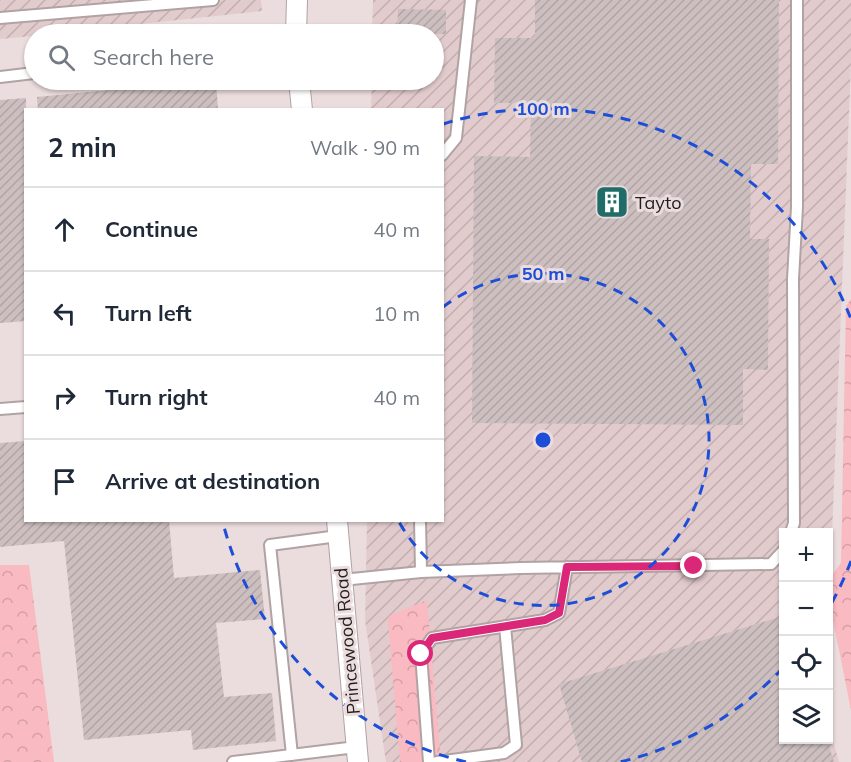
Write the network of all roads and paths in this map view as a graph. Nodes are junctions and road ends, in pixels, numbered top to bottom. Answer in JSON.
{"nodes":[{"id":1,"x":213,"y":0,"type":"edge"},
{"id":2,"x":297,"y":0,"type":"edge"},
{"id":3,"x":471,"y":0,"type":"edge"},
{"id":4,"x":797,"y":0,"type":"edge"},
{"id":5,"x":0,"y":18,"type":"edge"},
{"id":6,"x":296,"y":24,"type":"edge"},
{"id":7,"x":24,"y":74,"type":"edge"},
{"id":8,"x":0,"y":77,"type":"edge"},
{"id":9,"x":300,"y":90,"type":"edge"},
{"id":10,"x":302,"y":108,"type":"edge"},
{"id":11,"x":444,"y":153,"type":"edge"},
{"id":12,"x":24,"y":407,"type":"edge"},
{"id":13,"x":0,"y":409,"type":"edge"},
{"id":14,"x":420,"y":522,"type":"edge"},
{"id":15,"x":337,"y":528,"type":"edge"},
{"id":16,"x":792,"y":528,"type":"edge"},
{"id":17,"x":779,"y":555,"type":"edge"},
{"id":18,"x":567,"y":567,"type":"junction"},
{"id":19,"x":421,"y":572,"type":"junction"},
{"id":20,"x":342,"y":580,"type":"junction"},
{"id":21,"x":505,"y":626,"type":"junction"},
{"id":22,"x":292,"y":755,"type":"junction"},
{"id":23,"x":357,"y":755,"type":"edge"},
{"id":24,"x":232,"y":762,"type":"edge"},
{"id":25,"x":429,"y":762,"type":"edge"},
{"id":26,"x":437,"y":762,"type":"edge"}],
"edges":[{"from":1,"to":5,"type":"lane"},
{"from":2,"to":6,"type":"street"},
{"from":3,"to":11,"type":"lane"},
{"from":4,"to":16,"type":"lane"},
{"from":7,"to":8,"type":"lane"},
{"from":9,"to":10,"type":"street"},
{"from":12,"to":13,"type":"lane"},
{"from":14,"to":19,"type":"lane"},
{"from":15,"to":20,"type":"street","name":"Princewood Road"},
{"from":15,"to":22,"type":"lane"},
{"from":17,"to":18,"type":"lane"},
{"from":18,"to":19,"type":"lane"},
{"from":18,"to":21,"type":"lane"},
{"from":19,"to":20,"type":"lane"},
{"from":20,"to":23,"type":"street","name":"Princewood Road"},
{"from":21,"to":25,"type":"lane"},
{"from":21,"to":26,"type":"lane"},
{"from":22,"to":23,"type":"lane"},
{"from":22,"to":24,"type":"lane"}]}
